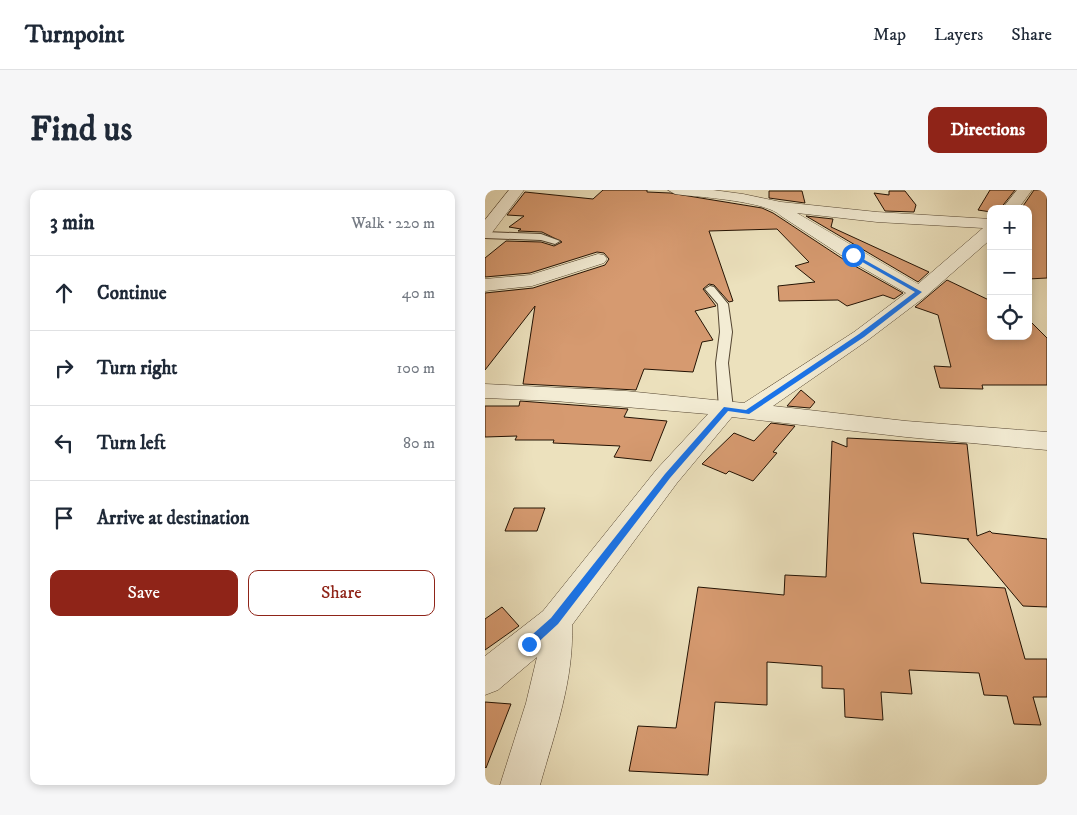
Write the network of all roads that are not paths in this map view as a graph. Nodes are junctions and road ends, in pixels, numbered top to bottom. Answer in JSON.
{"nodes":[{"id":1,"x":517,"y":190,"type":"edge"},
{"id":2,"x":675,"y":190,"type":"edge"},
{"id":3,"x":1025,"y":190,"type":"edge"},
{"id":4,"x":743,"y":194,"type":"edge"},
{"id":5,"x":1013,"y":205,"type":"edge"},
{"id":6,"x":781,"y":207,"type":"junction"},
{"id":7,"x":987,"y":224,"type":"edge"},
{"id":8,"x":485,"y":230,"type":"edge"},
{"id":9,"x":987,"y":233,"type":"edge"},
{"id":10,"x":485,"y":235,"type":"edge"},
{"id":11,"x":555,"y":241,"type":"dead end"},
{"id":12,"x":598,"y":258,"type":"dead end"},
{"id":13,"x":485,"y":286,"type":"edge"},
{"id":14,"x":710,"y":289,"type":"dead end"},
{"id":15,"x":919,"y":292,"type":"junction"},
{"id":16,"x":485,"y":391,"type":"edge"},
{"id":17,"x":737,"y":411,"type":"junction"},
{"id":18,"x":1047,"y":441,"type":"edge"},
{"id":19,"x":555,"y":621,"type":"junction"},
{"id":20,"x":485,"y":678,"type":"edge"},
{"id":21,"x":520,"y":785,"type":"edge"}],
"edges":[{"from":1,"to":8,"type":"street"},
{"from":2,"to":4,"type":"street"},
{"from":3,"to":5,"type":"street"},
{"from":4,"to":6,"type":"street"},
{"from":6,"to":7,"type":"street"},
{"from":6,"to":15,"type":"street"},
{"from":9,"to":15,"type":"street"},
{"from":10,"to":11,"type":"lane"},
{"from":12,"to":13,"type":"street"},
{"from":14,"to":17,"type":"lane"},
{"from":15,"to":17,"type":"street"},
{"from":16,"to":17,"type":"street"},
{"from":17,"to":18,"type":"street"},
{"from":17,"to":19,"type":"street"},
{"from":19,"to":20,"type":"street"},
{"from":19,"to":21,"type":"street"}]}
